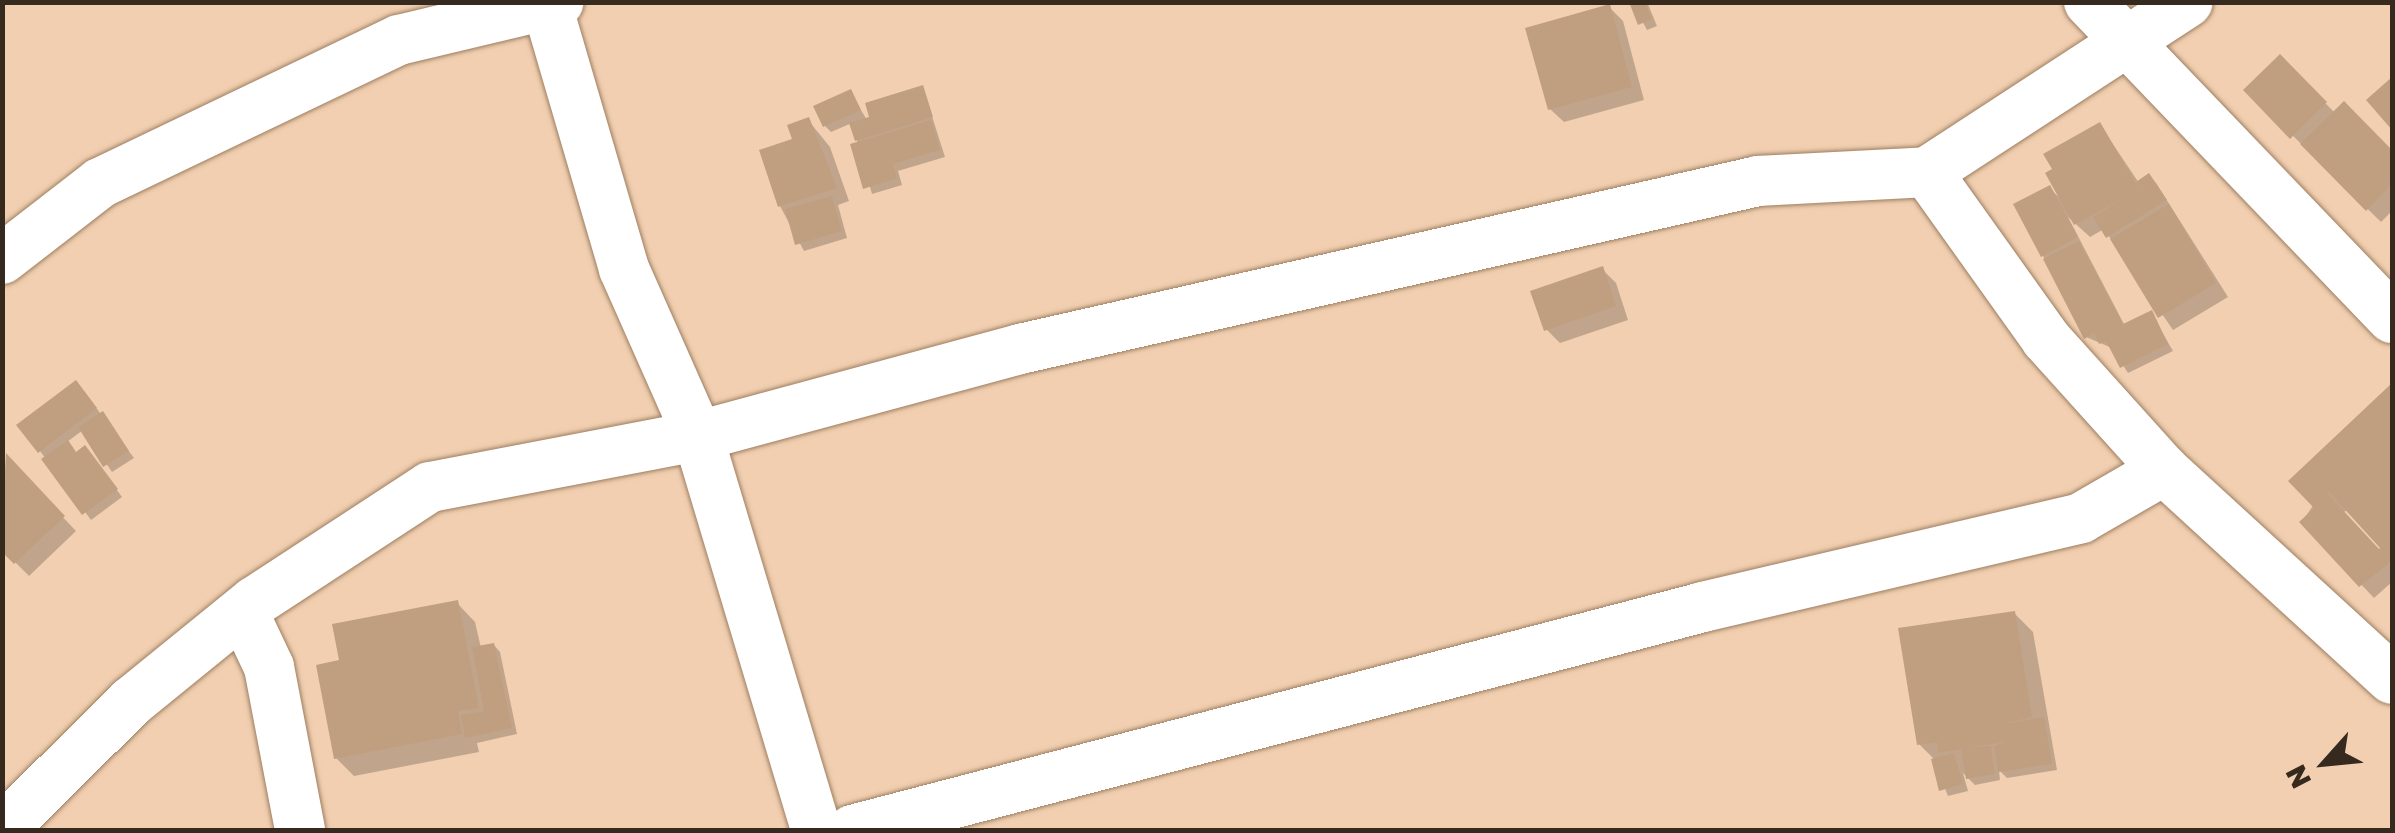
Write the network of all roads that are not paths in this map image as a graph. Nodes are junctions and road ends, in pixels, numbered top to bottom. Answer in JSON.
{"nodes":[{"id":1,"x":2089,"y":2,"type":"edge"},
{"id":2,"x":2188,"y":2,"type":"edge"},
{"id":3,"x":550,"y":4,"type":"edge"},
{"id":4,"x":2128,"y":40,"type":"junction"},
{"id":5,"x":1927,"y":172,"type":"junction"},
{"id":6,"x":2,"y":259,"type":"edge"},
{"id":7,"x":2392,"y":318,"type":"edge"},
{"id":8,"x":698,"y":436,"type":"junction"},
{"id":9,"x":2164,"y":470,"type":"junction"},
{"id":10,"x":243,"y":612,"type":"junction"},
{"id":11,"x":2392,"y":679,"type":"edge"},
{"id":12,"x":2,"y":830,"type":"edge"},
{"id":13,"x":300,"y":830,"type":"edge"},
{"id":14,"x":816,"y":830,"type":"edge"},
{"id":15,"x":852,"y":830,"type":"edge"}],
"edges":[{"from":1,"to":4,"type":"street"},
{"from":2,"to":4,"type":"street"},
{"from":3,"to":6,"type":"street"},
{"from":3,"to":8,"type":"street"},
{"from":4,"to":5,"type":"street"},
{"from":4,"to":7,"type":"street"},
{"from":5,"to":8,"type":"street"},
{"from":5,"to":9,"type":"street"},
{"from":8,"to":10,"type":"street"},
{"from":8,"to":14,"type":"street"},
{"from":9,"to":11,"type":"street"},
{"from":9,"to":15,"type":"street"},
{"from":10,"to":12,"type":"street"},
{"from":10,"to":13,"type":"street"}]}
